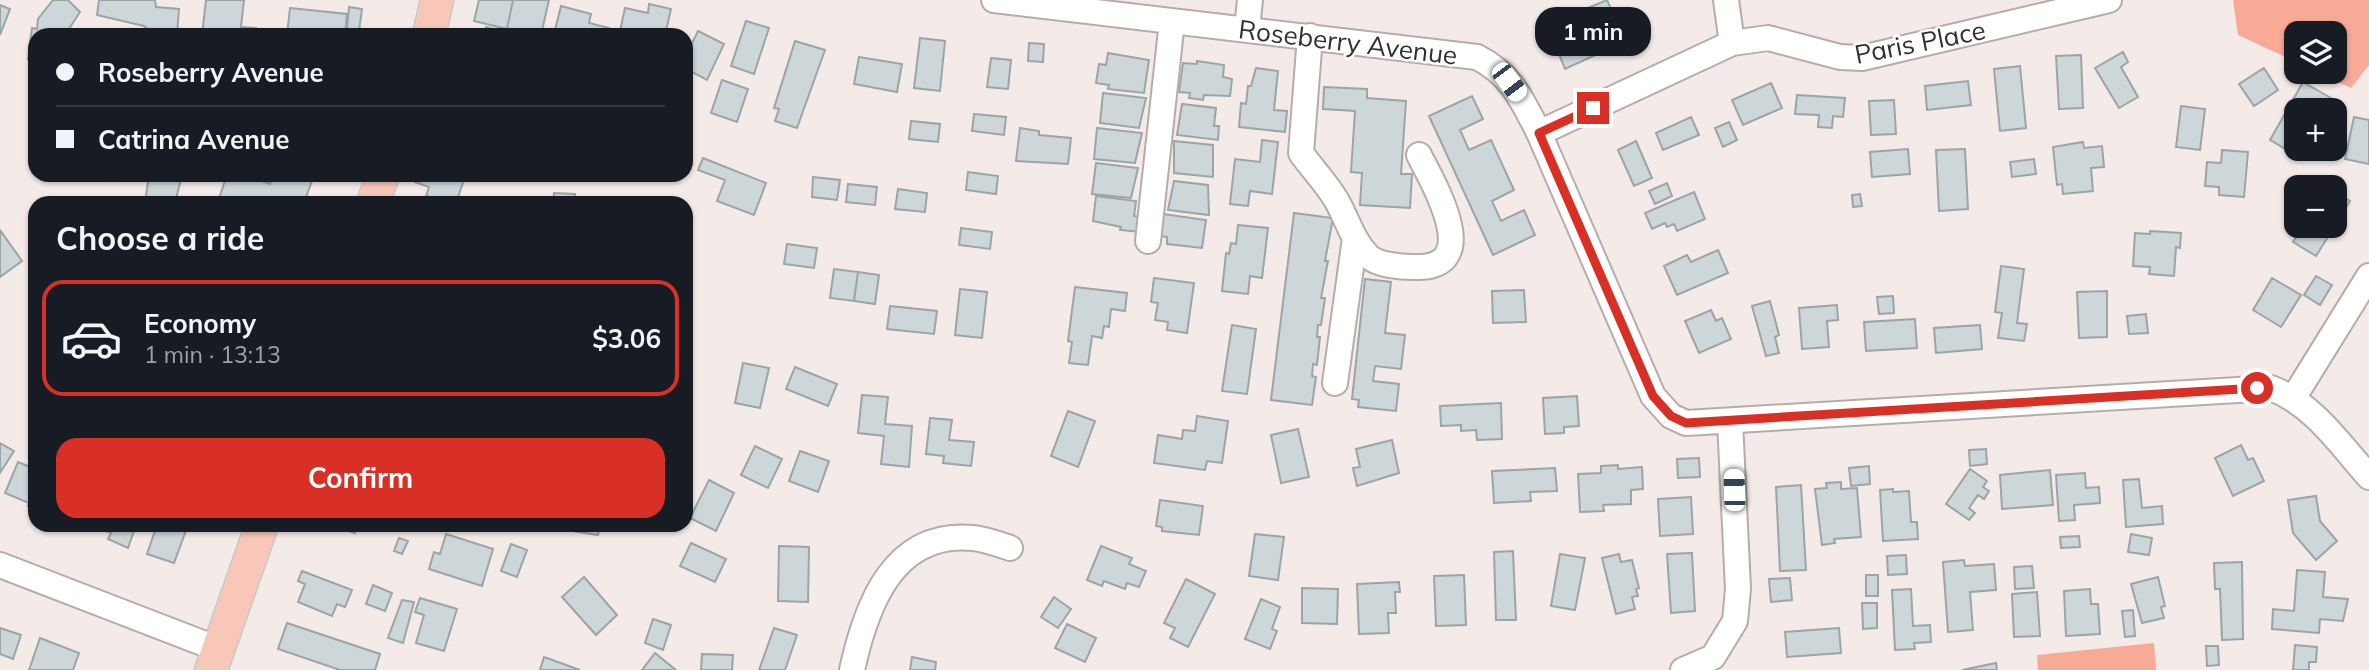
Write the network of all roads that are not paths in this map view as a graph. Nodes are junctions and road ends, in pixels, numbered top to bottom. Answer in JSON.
{"nodes":[{"id":1,"x":437,"y":0,"type":"edge"},
{"id":2,"x":993,"y":0,"type":"edge"},
{"id":3,"x":1238,"y":0,"type":"edge"},
{"id":4,"x":1250,"y":0,"type":"edge"},
{"id":5,"x":1726,"y":0,"type":"edge"},
{"id":6,"x":2109,"y":0,"type":"edge"},
{"id":7,"x":1172,"y":21,"type":"junction"},
{"id":8,"x":431,"y":28,"type":"edge"},
{"id":9,"x":1241,"y":28,"type":"junction"},
{"id":10,"x":1310,"y":36,"type":"junction"},
{"id":11,"x":1732,"y":43,"type":"junction"},
{"id":12,"x":1539,"y":133,"type":"junction"},
{"id":13,"x":1419,"y":155,"type":"dead end"},
{"id":14,"x":1355,"y":238,"type":"junction"},
{"id":15,"x":1148,"y":241,"type":"dead end"},
{"id":16,"x":2369,"y":276,"type":"edge"},
{"id":17,"x":1335,"y":383,"type":"dead end"},
{"id":18,"x":2294,"y":397,"type":"junction"},
{"id":19,"x":1730,"y":421,"type":"junction"},
{"id":20,"x":2369,"y":477,"type":"edge"},
{"id":21,"x":259,"y":532,"type":"edge"},
{"id":22,"x":1010,"y":548,"type":"dead end"},
{"id":23,"x":0,"y":565,"type":"edge"},
{"id":24,"x":214,"y":659,"type":"edge"},
{"id":25,"x":1718,"y":664,"type":"edge"},
{"id":26,"x":852,"y":670,"type":"edge"},
{"id":27,"x":1683,"y":670,"type":"edge"}],
"edges":[{"from":1,"to":8,"type":"main road"},
{"from":2,"to":7,"type":"street","name":"Roseberry Avenue"},
{"from":3,"to":9,"type":"street"},
{"from":4,"to":9,"type":"street"},
{"from":5,"to":11,"type":"street"},
{"from":6,"to":11,"type":"street","name":"Paris Place"},
{"from":7,"to":9,"type":"street","name":"Roseberry Avenue"},
{"from":7,"to":15,"type":"street"},
{"from":9,"to":10,"type":"street","name":"Roseberry Avenue"},
{"from":10,"to":12,"type":"street","name":"Roseberry Avenue"},
{"from":10,"to":14,"type":"street"},
{"from":11,"to":12,"type":"street","name":"Paris Place"},
{"from":12,"to":19,"type":"street","name":"Roseberry Avenue"},
{"from":13,"to":14,"type":"street"},
{"from":14,"to":17,"type":"street"},
{"from":16,"to":18,"type":"street"},
{"from":18,"to":19,"type":"street","name":"Roseberry Avenue"},
{"from":18,"to":20,"type":"street","name":"Roseberry Avenue"},
{"from":19,"to":25,"type":"street"},
{"from":21,"to":24,"type":"main road"},
{"from":22,"to":26,"type":"street"},
{"from":23,"to":24,"type":"street"},
{"from":25,"to":27,"type":"street"}]}
